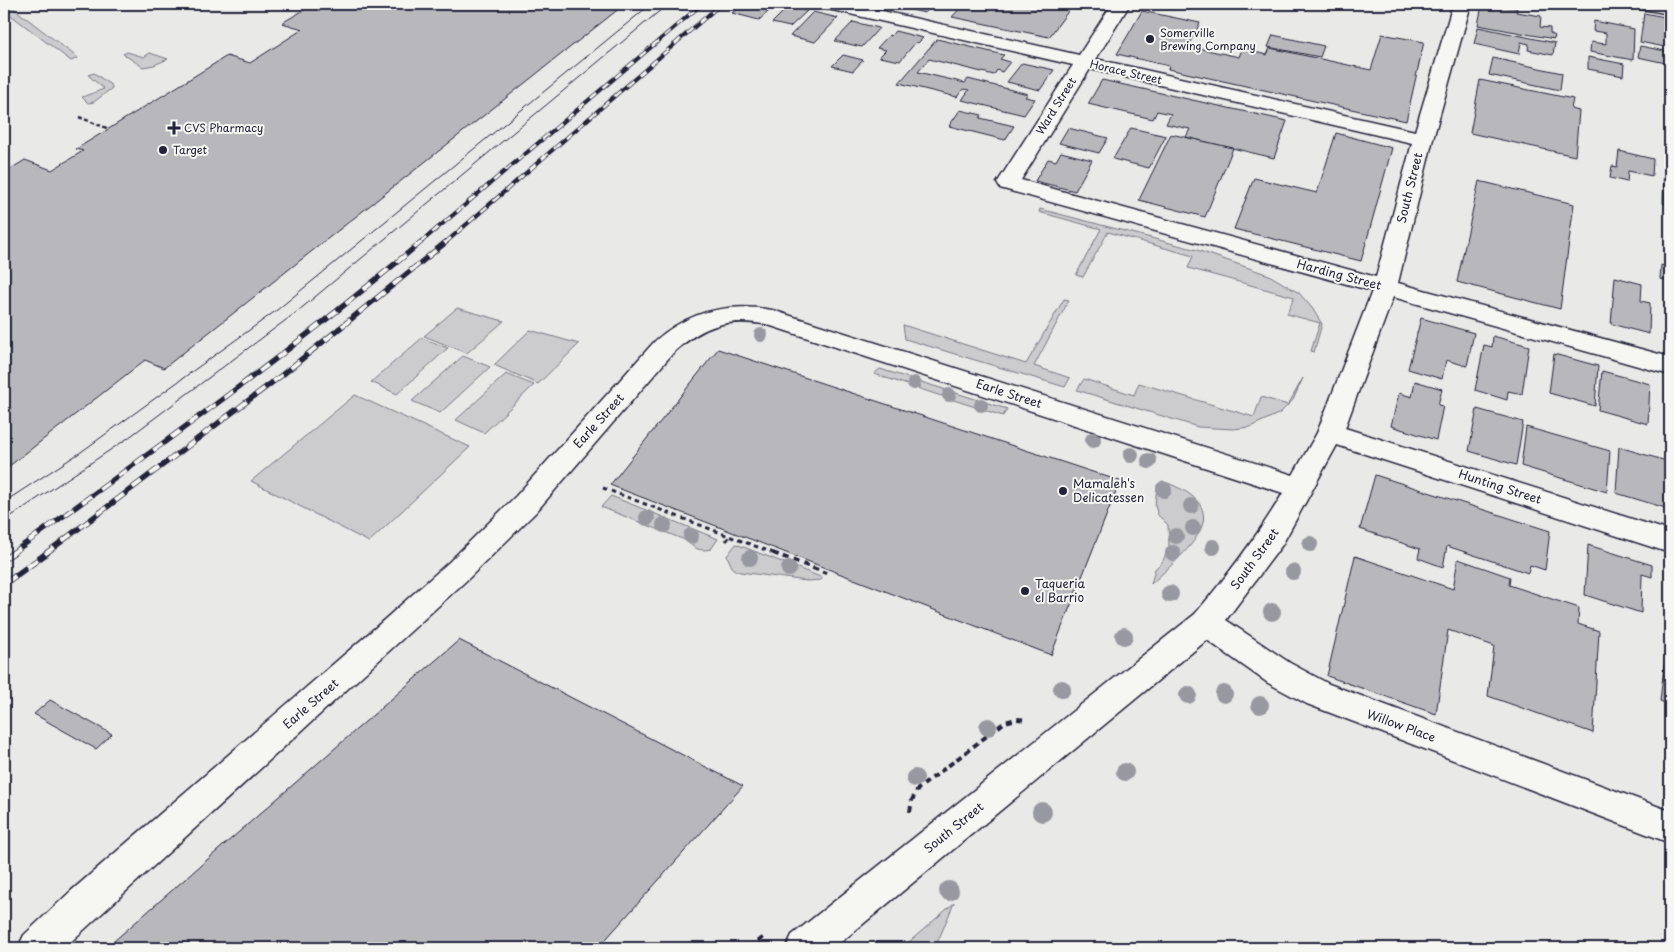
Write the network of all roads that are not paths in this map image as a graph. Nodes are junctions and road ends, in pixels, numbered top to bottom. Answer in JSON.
{"nodes":[{"id":1,"x":828,"y":4,"type":"edge"},
{"id":2,"x":1121,"y":4,"type":"edge"},
{"id":3,"x":1462,"y":4,"type":"edge"},
{"id":4,"x":1643,"y":4,"type":"edge"},
{"id":5,"x":1670,"y":9,"type":"edge"},
{"id":6,"x":1084,"y":62,"type":"junction"},
{"id":7,"x":1423,"y":139,"type":"junction"},
{"id":8,"x":1008,"y":184,"type":"joint"},
{"id":9,"x":1385,"y":288,"type":"junction"},
{"id":10,"x":1670,"y":366,"type":"edge"},
{"id":11,"x":1330,"y":433,"type":"junction"},
{"id":12,"x":1301,"y":488,"type":"junction"},
{"id":13,"x":1670,"y":542,"type":"edge"},
{"id":14,"x":1206,"y":623,"type":"junction"},
{"id":15,"x":1670,"y":827,"type":"edge"},
{"id":16,"x":37,"y":948,"type":"edge"},
{"id":17,"x":805,"y":948,"type":"edge"}],
"edges":[{"from":1,"to":6,"type":"street","name":"Horace Street"},
{"from":2,"to":6,"type":"street","name":"Ward Street"},
{"from":3,"to":7,"type":"street","name":"South Street"},
{"from":4,"to":5,"type":"street"},
{"from":6,"to":7,"type":"street","name":"Horace Street"},
{"from":6,"to":8,"type":"street","name":"Ward Street"},
{"from":7,"to":9,"type":"street","name":"South Street"},
{"from":8,"to":9,"type":"street","name":"Harding Street"},
{"from":9,"to":10,"type":"street","name":"Harding Street"},
{"from":9,"to":11,"type":"street","name":"South Street"},
{"from":11,"to":12,"type":"street","name":"South Street"},
{"from":11,"to":13,"type":"street","name":"Hunting Street"},
{"from":12,"to":14,"type":"street","name":"South Street"},
{"from":12,"to":16,"type":"street","name":"Earle Street"},
{"from":14,"to":15,"type":"street","name":"Willow Place"},
{"from":14,"to":17,"type":"street","name":"South Street"}]}
